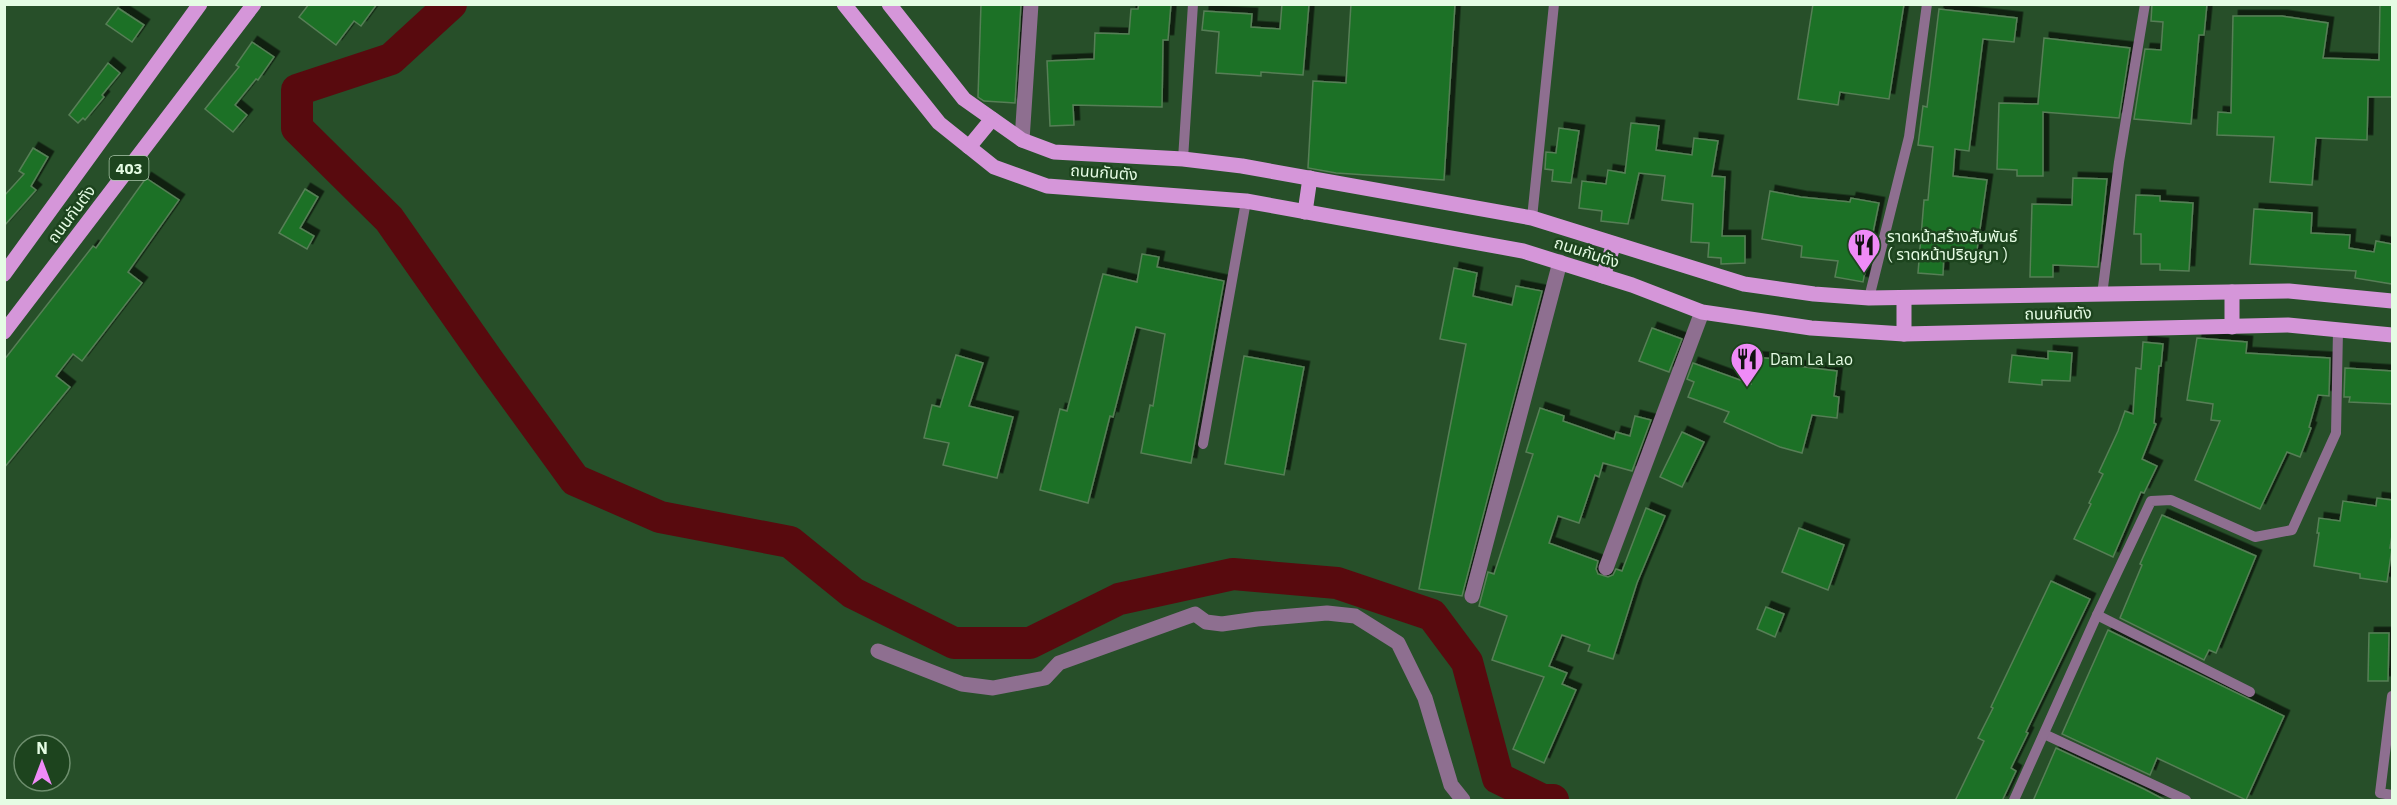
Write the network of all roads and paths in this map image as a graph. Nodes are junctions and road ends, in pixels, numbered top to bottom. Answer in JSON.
{"nodes":[{"id":1,"x":200,"y":4,"type":"edge"},
{"id":2,"x":254,"y":4,"type":"edge"},
{"id":3,"x":844,"y":4,"type":"edge"},
{"id":4,"x":889,"y":4,"type":"edge"},
{"id":5,"x":1031,"y":4,"type":"edge"},
{"id":6,"x":1193,"y":4,"type":"edge"},
{"id":7,"x":1554,"y":4,"type":"edge"},
{"id":8,"x":1927,"y":4,"type":"edge"},
{"id":9,"x":2145,"y":4,"type":"edge"},
{"id":10,"x":992,"y":119,"type":"junction"},
{"id":11,"x":1022,"y":140,"type":"junction"},
{"id":12,"x":969,"y":147,"type":"junction"},
{"id":13,"x":1183,"y":159,"type":"junction"},
{"id":14,"x":1310,"y":178,"type":"junction"},
{"id":15,"x":1246,"y":201,"type":"junction"},
{"id":16,"x":1305,"y":212,"type":"junction"},
{"id":17,"x":1532,"y":219,"type":"junction"},
{"id":18,"x":1614,"y":244,"type":"junction"},
{"id":19,"x":1560,"y":262,"type":"junction"},
{"id":20,"x":4,"y":274,"type":"edge"},
{"id":21,"x":1603,"y":276,"type":"junction"},
{"id":22,"x":2232,"y":292,"type":"junction"},
{"id":23,"x":2102,"y":295,"type":"junction"},
{"id":24,"x":1869,"y":298,"type":"junction"},
{"id":25,"x":1904,"y":298,"type":"junction"},
{"id":26,"x":2392,"y":301,"type":"edge"},
{"id":27,"x":1702,"y":312,"type":"junction"},
{"id":28,"x":2232,"y":327,"type":"junction"},
{"id":29,"x":2338,"y":330,"type":"junction"},
{"id":30,"x":4,"y":332,"type":"edge"},
{"id":31,"x":1904,"y":334,"type":"junction"},
{"id":32,"x":2392,"y":335,"type":"edge"},
{"id":33,"x":1203,"y":444,"type":"dead end"},
{"id":34,"x":1606,"y":568,"type":"dead end"},
{"id":35,"x":1472,"y":596,"type":"dead end"},
{"id":36,"x":2097,"y":615,"type":"junction"},
{"id":37,"x":878,"y":651,"type":"dead end"},
{"id":38,"x":2250,"y":692,"type":"dead end"},
{"id":39,"x":2392,"y":696,"type":"edge"},
{"id":40,"x":2044,"y":734,"type":"junction"},
{"id":41,"x":2392,"y":795,"type":"edge"},
{"id":42,"x":1462,"y":801,"type":"edge"},
{"id":43,"x":2014,"y":801,"type":"edge"},
{"id":44,"x":2186,"y":801,"type":"edge"}],
"edges":[{"from":1,"to":20,"type":"main road","name":"ถนนกันตัง","number":"403"},
{"from":2,"to":30,"type":"main road","name":"ถนนกันตัง","number":"403"},
{"from":3,"to":12,"type":"main road","name":"ถนนกันตัง"},
{"from":4,"to":10,"type":"main road","name":"ถนนกันตัง"},
{"from":5,"to":11,"type":"street"},
{"from":6,"to":13,"type":"lane"},
{"from":7,"to":17,"type":"lane"},
{"from":8,"to":24,"type":"lane"},
{"from":9,"to":23,"type":"lane"},
{"from":10,"to":11,"type":"main road","name":"ถนนกันตัง"},
{"from":10,"to":12,"type":"main road"},
{"from":11,"to":13,"type":"main road","name":"ถนนกันตัง"},
{"from":12,"to":15,"type":"main road","name":"ถนนกันตัง"},
{"from":13,"to":14,"type":"main road","name":"ถนนกันตัง"},
{"from":14,"to":16,"type":"main road"},
{"from":14,"to":17,"type":"main road","name":"ถนนกันตัง"},
{"from":15,"to":16,"type":"main road","name":"ถนนกันตัง"},
{"from":15,"to":33,"type":"lane"},
{"from":16,"to":19,"type":"main road","name":"ถนนกันตัง"},
{"from":17,"to":18,"type":"main road","name":"ถนนกันตัง"},
{"from":18,"to":21,"type":"main road"},
{"from":18,"to":24,"type":"main road","name":"ถนนกันตัง"},
{"from":19,"to":21,"type":"main road","name":"ถนนกันตัง"},
{"from":19,"to":35,"type":"street"},
{"from":21,"to":27,"type":"main road","name":"ถนนกันตัง"},
{"from":22,"to":23,"type":"main road","name":"ถนนกันตัง"},
{"from":22,"to":26,"type":"main road","name":"ถนนกันตัง"},
{"from":22,"to":28,"type":"main road"},
{"from":23,"to":25,"type":"main road","name":"ถนนกันตัง"},
{"from":24,"to":25,"type":"main road","name":"ถนนกันตัง"},
{"from":25,"to":31,"type":"main road"},
{"from":27,"to":31,"type":"main road","name":"ถนนกันตัง"},
{"from":27,"to":34,"type":"street"},
{"from":28,"to":29,"type":"main road","name":"ถนนกันตัง"},
{"from":28,"to":31,"type":"main road","name":"ถนนกันตัง"},
{"from":29,"to":32,"type":"main road","name":"ถนนกันตัง"},
{"from":29,"to":36,"type":"lane"},
{"from":36,"to":38,"type":"lane"},
{"from":36,"to":40,"type":"lane"},
{"from":37,"to":42,"type":"street"},
{"from":39,"to":41,"type":"lane"},
{"from":40,"to":43,"type":"lane"},
{"from":40,"to":44,"type":"lane"}]}
